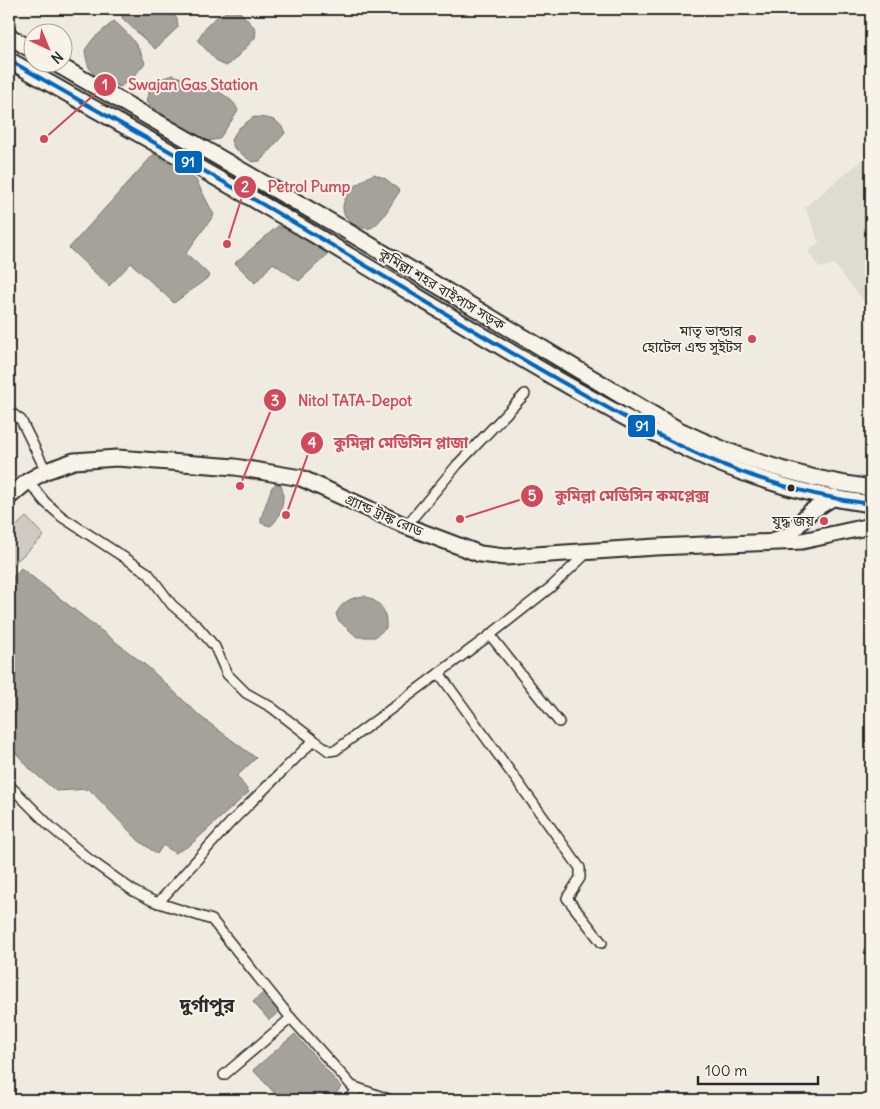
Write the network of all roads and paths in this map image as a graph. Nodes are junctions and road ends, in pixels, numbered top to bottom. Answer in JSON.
{"nodes":[{"id":1,"x":9,"y":36,"type":"edge"},
{"id":2,"x":22,"y":44,"type":"edge"},
{"id":3,"x":9,"y":60,"type":"edge"},
{"id":4,"x":70,"y":72,"type":"edge"},
{"id":5,"x":525,"y":394,"type":"dead end"},
{"id":6,"x":9,"y":411,"type":"edge"},
{"id":7,"x":46,"y":471,"type":"junction"},
{"id":8,"x":28,"y":481,"type":"junction"},
{"id":9,"x":844,"y":484,"type":"junction"},
{"id":10,"x":871,"y":488,"type":"edge"},
{"id":11,"x":9,"y":498,"type":"edge"},
{"id":12,"x":830,"y":500,"type":"junction"},
{"id":13,"x":871,"y":503,"type":"edge"},
{"id":14,"x":406,"y":526,"type":"junction"},
{"id":15,"x":871,"y":526,"type":"edge"},
{"id":16,"x":800,"y":534,"type":"junction"},
{"id":17,"x":588,"y":552,"type":"junction"},
{"id":18,"x":490,"y":635,"type":"junction"},
{"id":19,"x":439,"y":673,"type":"junction"},
{"id":20,"x":560,"y":722,"type":"dead end"},
{"id":21,"x":314,"y":740,"type":"junction"},
{"id":22,"x":9,"y":785,"type":"edge"},
{"id":23,"x":158,"y":903,"type":"junction"},
{"id":24,"x":602,"y":943,"type":"dead end"},
{"id":25,"x":291,"y":1018,"type":"junction"},
{"id":26,"x":224,"y":1075,"type":"dead end"},
{"id":27,"x":358,"y":1089,"type":"junction"},
{"id":28,"x":348,"y":1100,"type":"edge"},
{"id":29,"x":391,"y":1100,"type":"edge"}],
"edges":[{"from":1,"to":2,"type":"highway"},
{"from":3,"to":12,"type":"highway"},
{"from":4,"to":9,"type":"highway","name":"কুমিল্লা শহর বাইপাস সড়ক"},
{"from":5,"to":14,"type":"street"},
{"from":6,"to":7,"type":"street"},
{"from":7,"to":8,"type":"highway","name":"গ্র্যান্ড ট্রাঙ্ক রোড"},
{"from":7,"to":14,"type":"highway","name":"গ্র্যান্ড ট্রাঙ্ক রোড"},
{"from":8,"to":11,"type":"highway","name":"গ্র্যান্ড ট্রাঙ্ক রোড"},
{"from":8,"to":21,"type":"street"},
{"from":9,"to":10,"type":"highway","name":"কুমিল্লা শহর বাইপাস সড়ক"},
{"from":9,"to":12,"type":"highway","name":"গ্র্যান্ড ট্রাঙ্ক রোড"},
{"from":12,"to":13,"type":"highway"},
{"from":12,"to":16,"type":"highway","name":"গ্র্যান্ড ট্রাঙ্ক রোড"},
{"from":14,"to":17,"type":"highway","name":"গ্র্যান্ড ট্রাঙ্ক রোড"},
{"from":15,"to":16,"type":"highway","name":"গ্র্যান্ড ট্রাঙ্ক রোড"},
{"from":16,"to":17,"type":"highway","name":"গ্র্যান্ড ট্রাঙ্ক রোড"},
{"from":17,"to":18,"type":"street"},
{"from":18,"to":19,"type":"street"},
{"from":18,"to":20,"type":"street"},
{"from":19,"to":21,"type":"street"},
{"from":19,"to":24,"type":"street"},
{"from":21,"to":23,"type":"street"},
{"from":22,"to":23,"type":"street"},
{"from":23,"to":25,"type":"street"},
{"from":25,"to":26,"type":"street"},
{"from":25,"to":27,"type":"street"},
{"from":27,"to":28,"type":"street"},
{"from":27,"to":29,"type":"street"}]}
